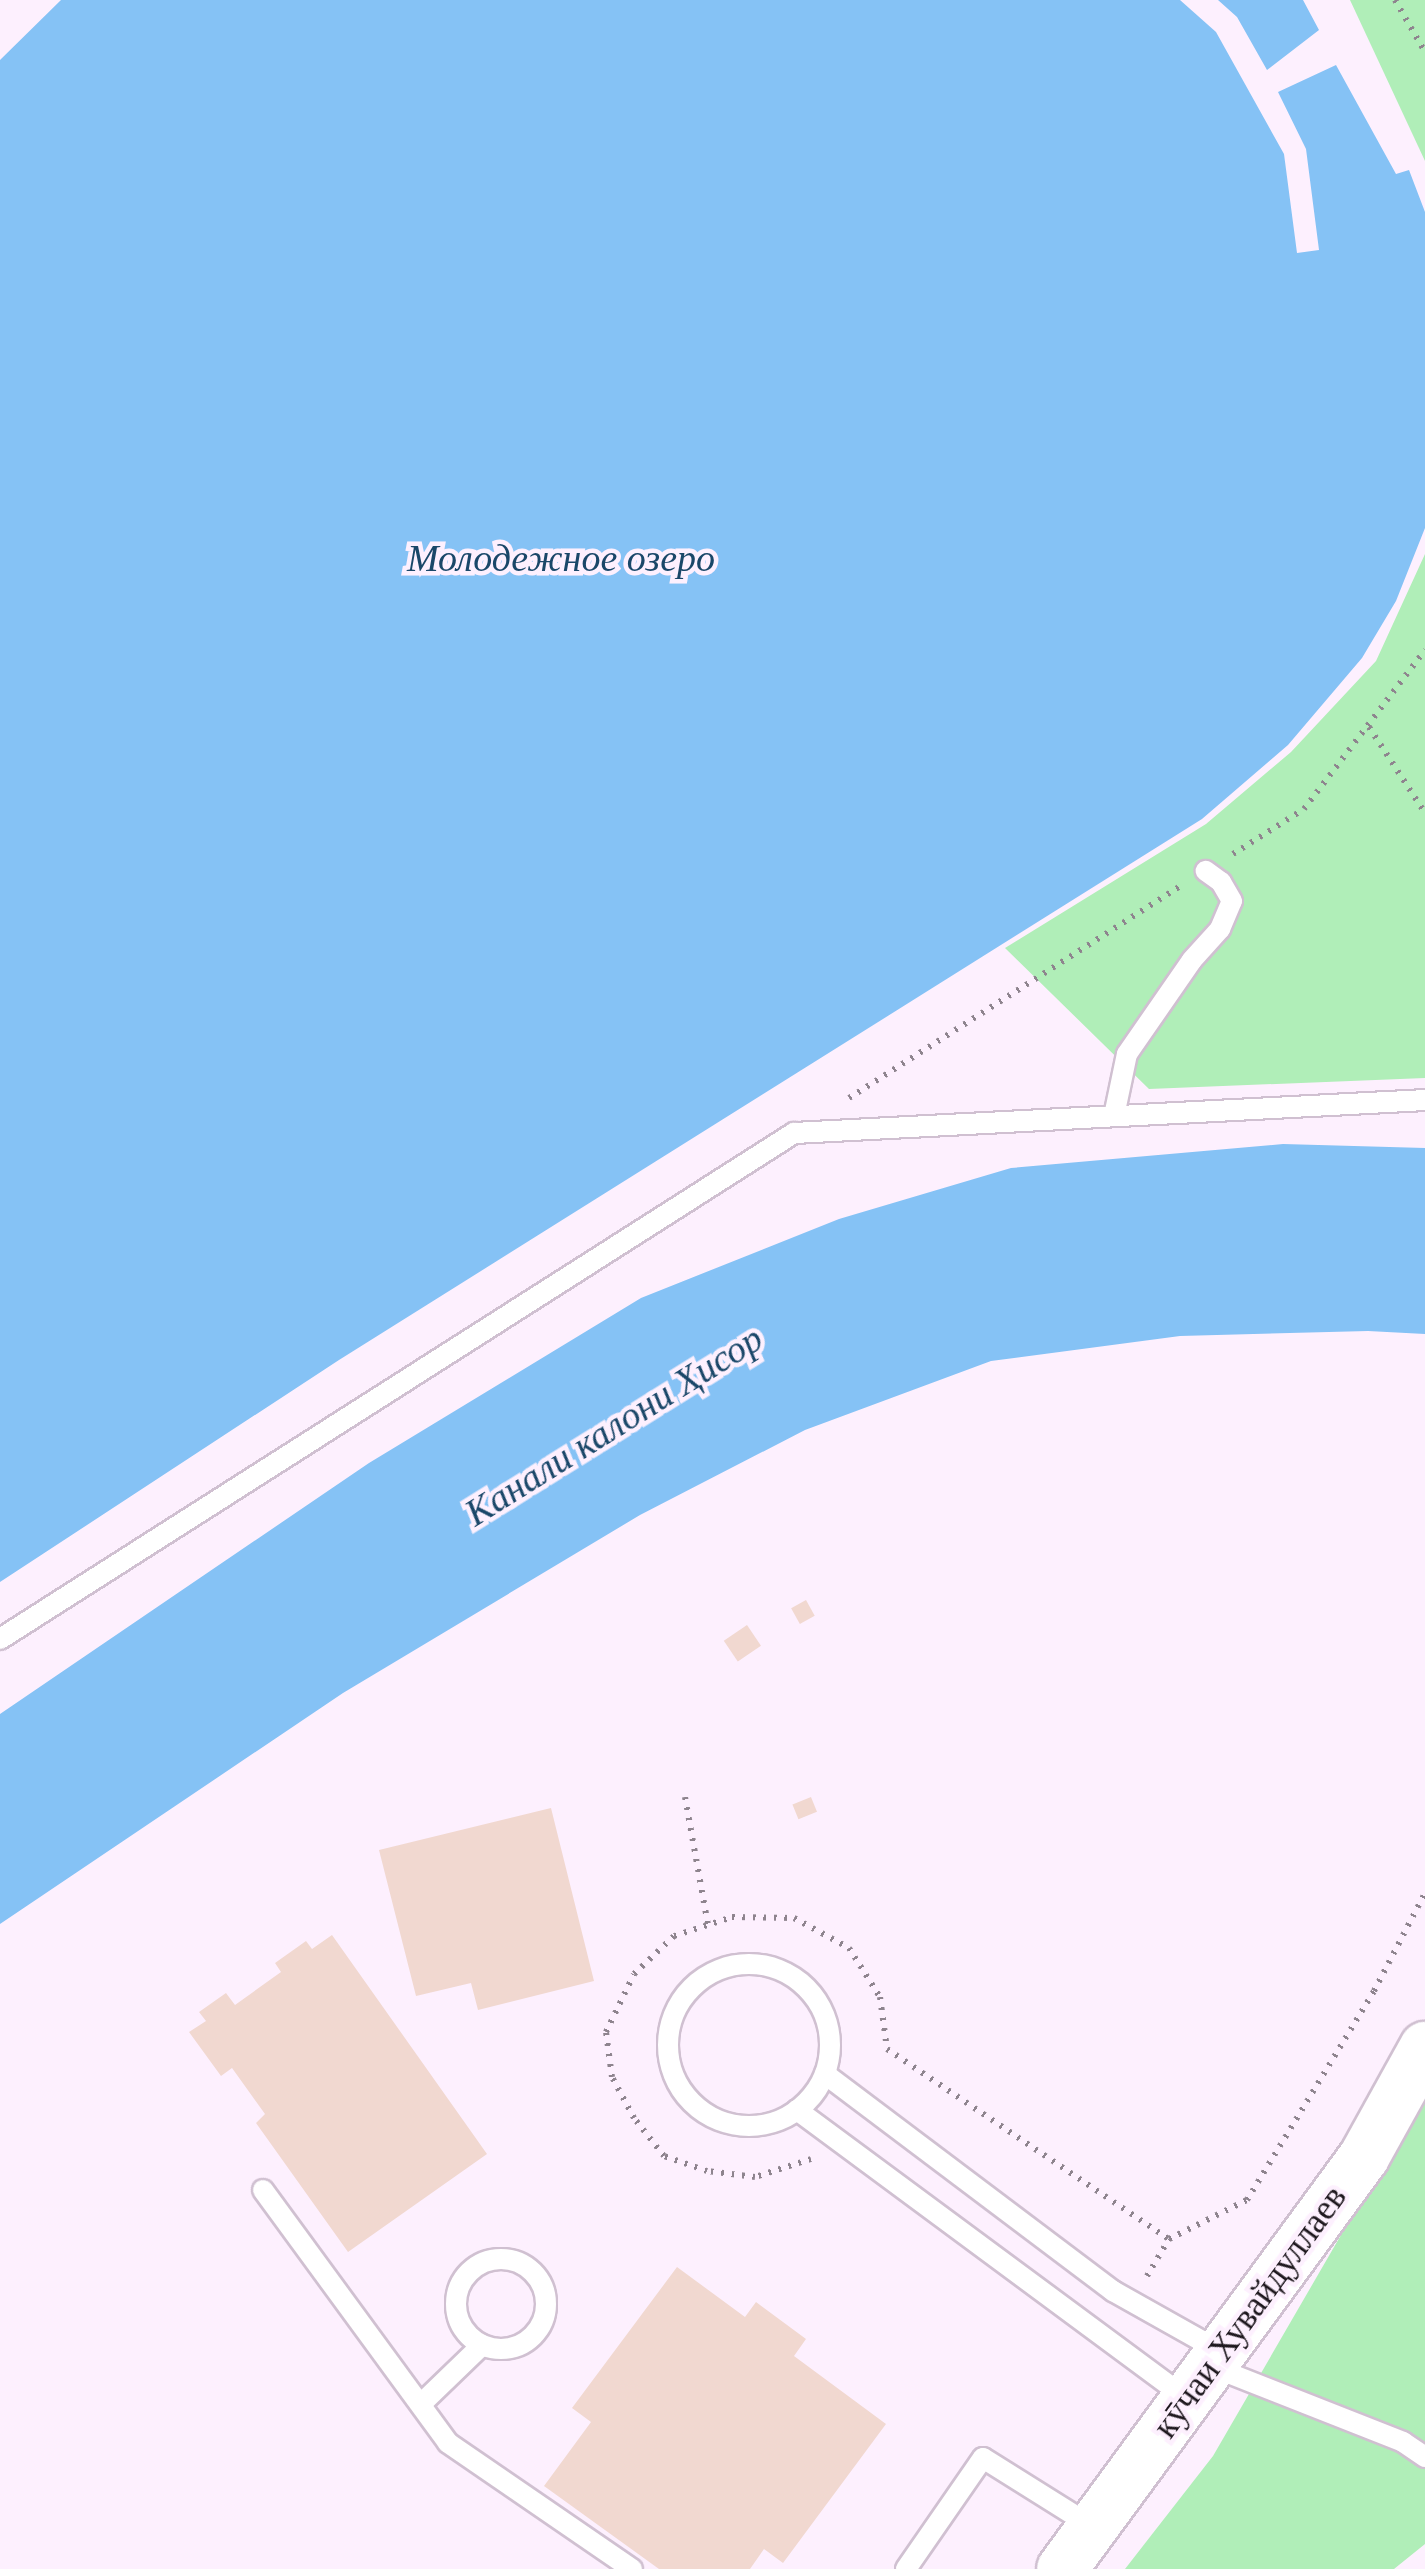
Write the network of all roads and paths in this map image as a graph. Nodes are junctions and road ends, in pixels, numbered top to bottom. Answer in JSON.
{"nodes":[{"id":1,"x":1396,"y":0,"type":"edge"},
{"id":2,"x":1425,"y":52,"type":"edge"},
{"id":3,"x":1425,"y":650,"type":"edge"},
{"id":4,"x":1369,"y":727,"type":"junction"},
{"id":5,"x":1425,"y":813,"type":"edge"},
{"id":6,"x":1206,"y":870,"type":"junction"},
{"id":7,"x":1425,"y":1100,"type":"edge"},
{"id":8,"x":1114,"y":1116,"type":"junction"},
{"id":9,"x":794,"y":1134,"type":"junction"},
{"id":10,"x":0,"y":1639,"type":"edge"},
{"id":11,"x":684,"y":1796,"type":"dead end"},
{"id":12,"x":1425,"y":1893,"type":"edge"},
{"id":13,"x":708,"y":1925,"type":"dead end"},
{"id":14,"x":1425,"y":2047,"type":"edge"},
{"id":15,"x":825,"y":2074,"type":"junction"},
{"id":16,"x":798,"y":2110,"type":"junction"},
{"id":17,"x":263,"y":2190,"type":"dead end"},
{"id":18,"x":1169,"y":2238,"type":"dead end"},
{"id":19,"x":482,"y":2345,"type":"junction"},
{"id":20,"x":1206,"y":2372,"type":"junction"},
{"id":21,"x":420,"y":2404,"type":"junction"},
{"id":22,"x":1425,"y":2456,"type":"edge"},
{"id":23,"x":1093,"y":2526,"type":"junction"},
{"id":24,"x":632,"y":2569,"type":"edge"},
{"id":25,"x":906,"y":2569,"type":"edge"},
{"id":26,"x":1062,"y":2569,"type":"edge"}],
"edges":[{"from":1,"to":2,"type":"path"},
{"from":3,"to":4,"type":"path"},
{"from":4,"to":5,"type":"path"},
{"from":4,"to":6,"type":"path"},
{"from":6,"to":8,"type":"lane"},
{"from":6,"to":9,"type":"path"},
{"from":7,"to":8,"type":"lane"},
{"from":8,"to":9,"type":"lane"},
{"from":9,"to":10,"type":"lane"},
{"from":11,"to":13,"type":"path"},
{"from":12,"to":18,"type":"path"},
{"from":14,"to":20,"type":"street","name":"кӯчаи Хувайдуллаев"},
{"from":15,"to":16,"type":"lane"},
{"from":15,"to":16,"type":"lane"},
{"from":15,"to":20,"type":"lane"},
{"from":16,"to":20,"type":"lane"},
{"from":17,"to":21,"type":"lane"},
{"from":19,"to":19,"type":"lane"},
{"from":19,"to":21,"type":"lane"},
{"from":20,"to":22,"type":"lane"},
{"from":20,"to":23,"type":"street","name":"кӯчаи Хувайдуллаев"},
{"from":21,"to":24,"type":"lane"},
{"from":23,"to":25,"type":"lane"},
{"from":23,"to":26,"type":"street","name":"кӯчаи Хувайдуллаев"}]}
